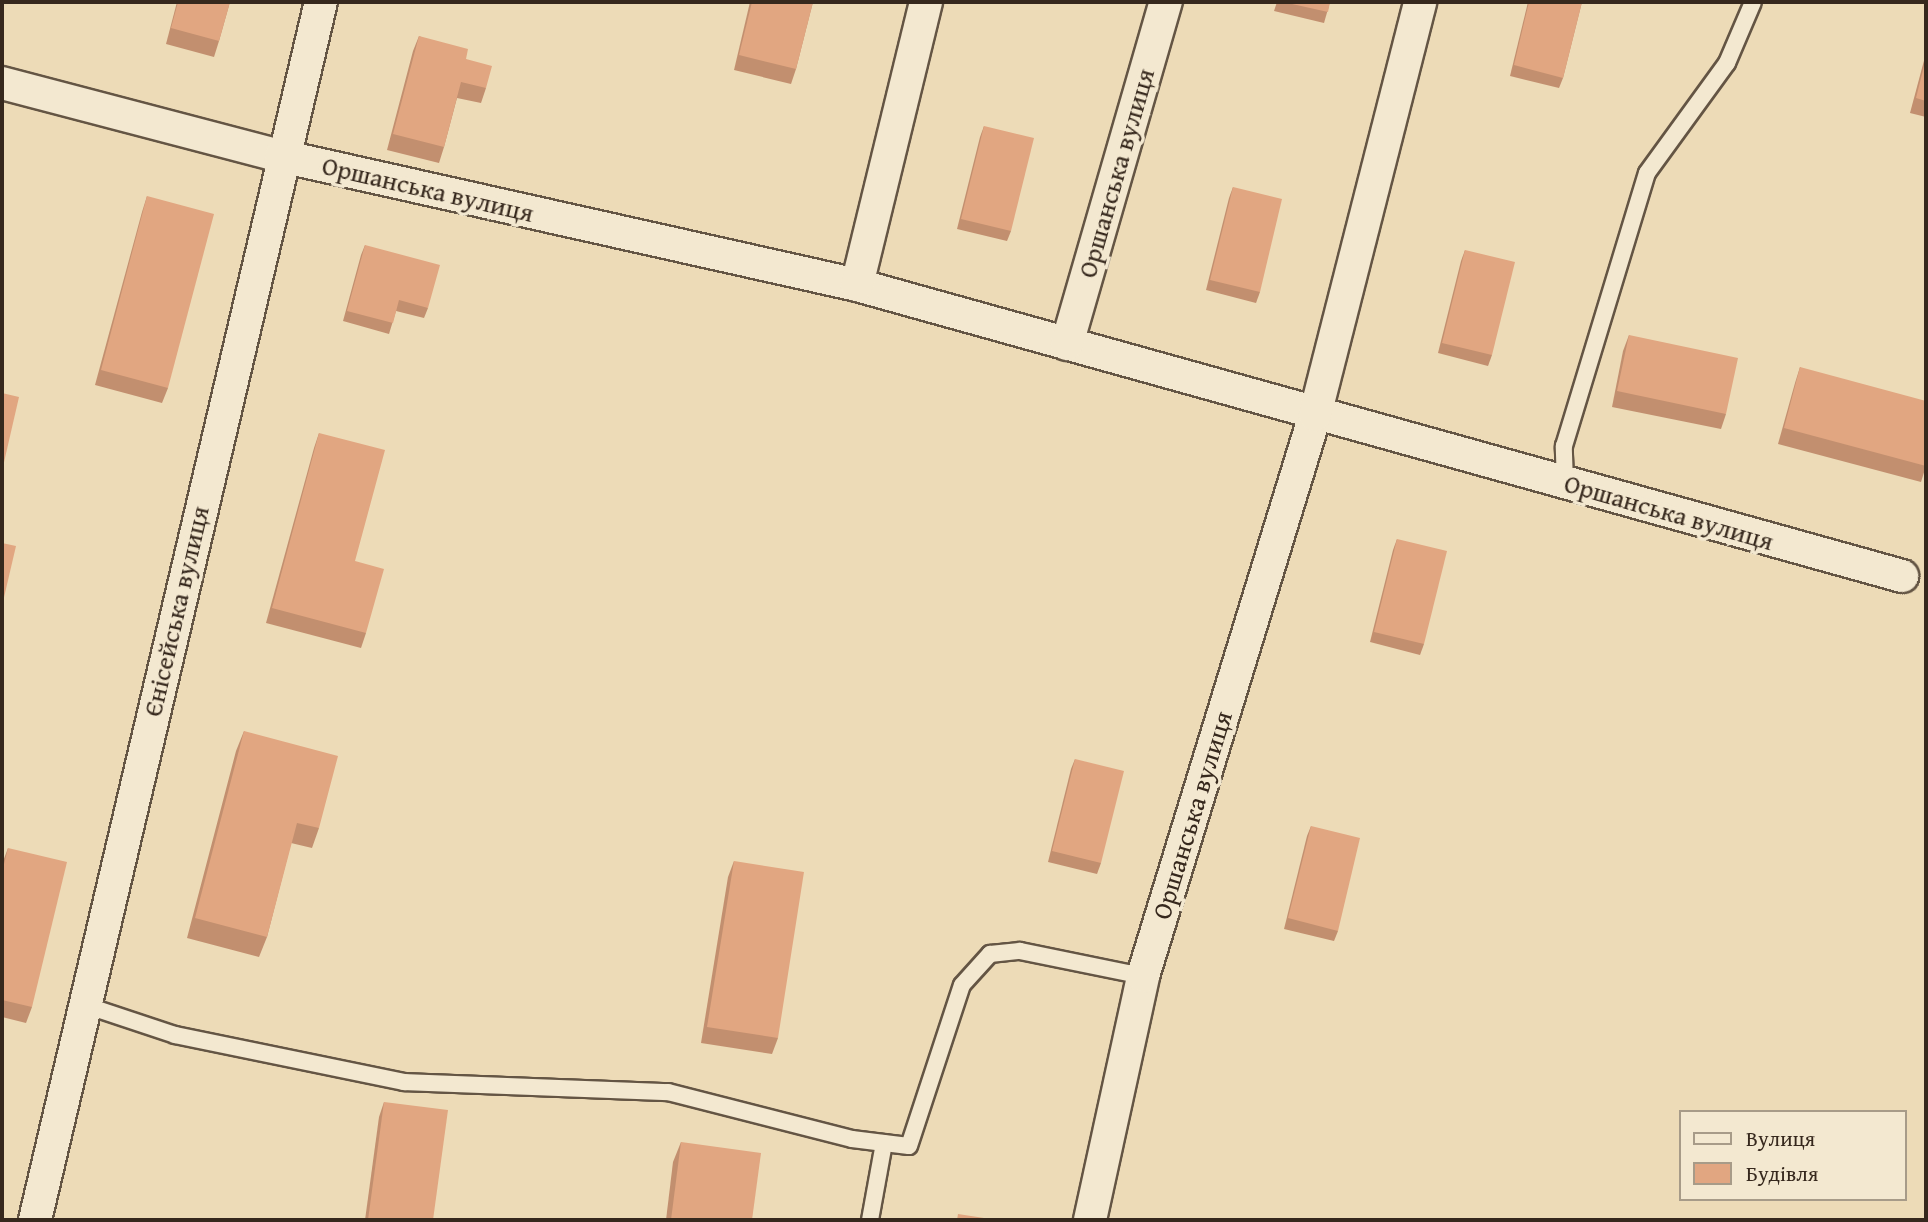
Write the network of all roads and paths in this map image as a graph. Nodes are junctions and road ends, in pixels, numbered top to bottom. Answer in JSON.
{"nodes":[{"id":1,"x":321,"y":2,"type":"edge"},
{"id":2,"x":926,"y":2,"type":"edge"},
{"id":3,"x":1166,"y":2,"type":"edge"},
{"id":4,"x":1420,"y":2,"type":"edge"},
{"id":5,"x":1753,"y":2,"type":"edge"},
{"id":6,"x":2,"y":83,"type":"edge"},
{"id":7,"x":281,"y":156,"type":"junction"},
{"id":8,"x":857,"y":285,"type":"junction"},
{"id":9,"x":1067,"y":344,"type":"junction"},
{"id":10,"x":1315,"y":415,"type":"junction"},
{"id":11,"x":1565,"y":483,"type":"junction"},
{"id":12,"x":1902,"y":576,"type":"dead end"},
{"id":13,"x":1143,"y":976,"type":"junction"},
{"id":14,"x":85,"y":1005,"type":"junction"},
{"id":15,"x":884,"y":1143,"type":"junction"},
{"id":16,"x":35,"y":1220,"type":"edge"},
{"id":17,"x":870,"y":1220,"type":"edge"},
{"id":18,"x":1090,"y":1220,"type":"edge"}],
"edges":[{"from":1,"to":7,"type":"street","name":"Єнісейська вулиця"},
{"from":2,"to":8,"type":"street"},
{"from":3,"to":9,"type":"street","name":"Оршанська вулиця"},
{"from":4,"to":10,"type":"street","name":"Оршанська вулиця"},
{"from":5,"to":11,"type":"lane"},
{"from":6,"to":7,"type":"street","name":"Оршанська вулиця"},
{"from":7,"to":8,"type":"street","name":"Оршанська вулиця"},
{"from":7,"to":14,"type":"street","name":"Єнісейська вулиця"},
{"from":8,"to":9,"type":"street","name":"Оршанська вулиця"},
{"from":9,"to":10,"type":"street","name":"Оршанська вулиця"},
{"from":10,"to":11,"type":"street","name":"Оршанська вулиця"},
{"from":10,"to":13,"type":"street","name":"Оршанська вулиця"},
{"from":11,"to":12,"type":"street","name":"Оршанська вулиця"},
{"from":13,"to":15,"type":"lane"},
{"from":13,"to":18,"type":"street","name":"Оршанська вулиця"},
{"from":14,"to":15,"type":"lane"},
{"from":14,"to":16,"type":"street","name":"Єнісейська вулиця"},
{"from":15,"to":17,"type":"lane"}]}
